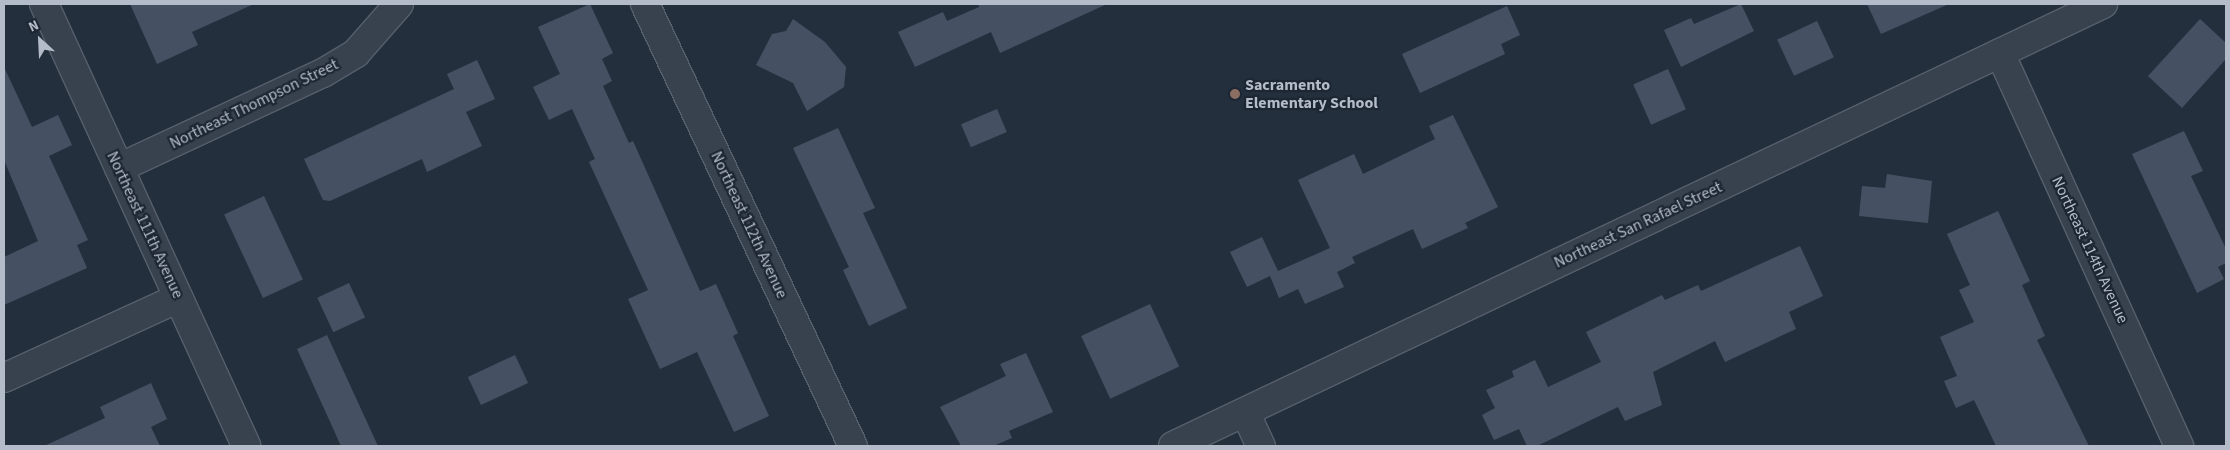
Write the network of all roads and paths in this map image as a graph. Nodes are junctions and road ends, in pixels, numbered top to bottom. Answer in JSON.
{"nodes":[{"id":1,"x":44,"y":4,"type":"edge"},
{"id":2,"x":399,"y":4,"type":"edge"},
{"id":3,"x":645,"y":4,"type":"edge"},
{"id":4,"x":2103,"y":4,"type":"edge"},
{"id":5,"x":2000,"y":53,"type":"junction"},
{"id":6,"x":119,"y":168,"type":"junction"},
{"id":7,"x":179,"y":298,"type":"junction"},
{"id":8,"x":4,"y":378,"type":"edge"},
{"id":9,"x":1245,"y":412,"type":"junction"},
{"id":10,"x":246,"y":446,"type":"edge"},
{"id":11,"x":853,"y":446,"type":"edge"},
{"id":12,"x":1172,"y":446,"type":"edge"},
{"id":13,"x":1261,"y":446,"type":"edge"},
{"id":14,"x":2179,"y":446,"type":"edge"}],
"edges":[{"from":1,"to":6,"type":"street","name":"Northeast 111th Avenue"},
{"from":2,"to":6,"type":"street","name":"Northeast Thompson Street"},
{"from":3,"to":11,"type":"street","name":"Northeast 112th Avenue"},
{"from":4,"to":5,"type":"street","name":"Northeast San Rafael Street"},
{"from":5,"to":9,"type":"street","name":"Northeast San Rafael Street"},
{"from":5,"to":14,"type":"street","name":"Northeast 114th Avenue"},
{"from":6,"to":7,"type":"street","name":"Northeast 111th Avenue"},
{"from":7,"to":8,"type":"street"},
{"from":7,"to":10,"type":"street","name":"Northeast 111th Avenue"},
{"from":9,"to":12,"type":"street","name":"Northeast San Rafael Street"},
{"from":9,"to":13,"type":"street"}]}
